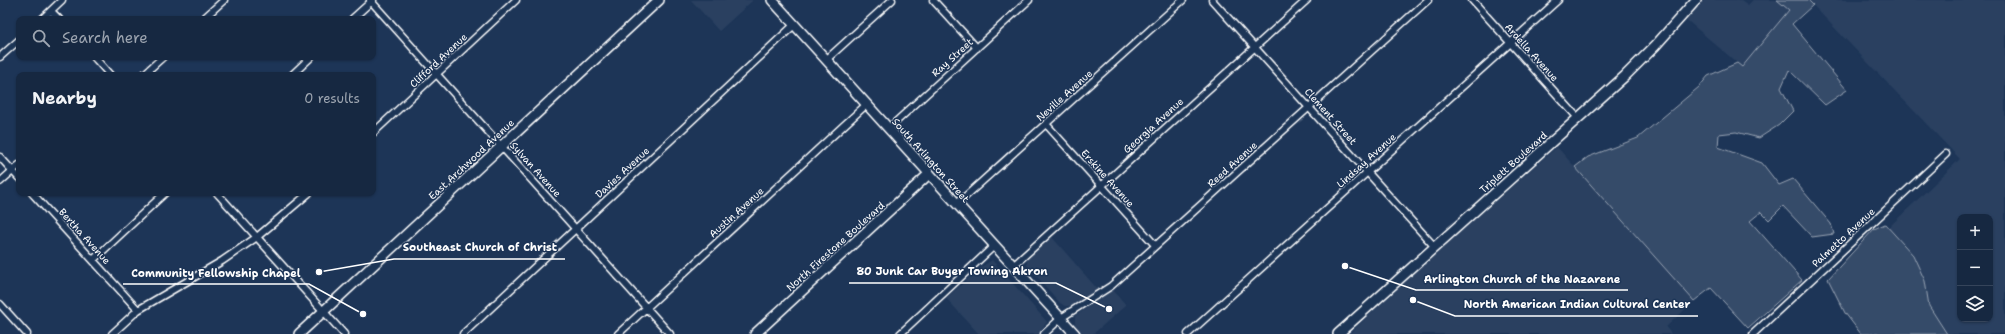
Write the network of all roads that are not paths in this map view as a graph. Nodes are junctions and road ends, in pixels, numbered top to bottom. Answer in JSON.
{"nodes":[{"id":1,"x":62,"y":0,"type":"edge"},
{"id":2,"x":224,"y":0,"type":"edge"},
{"id":3,"x":371,"y":0,"type":"edge"},
{"id":4,"x":516,"y":0,"type":"edge"},
{"id":5,"x":659,"y":0,"type":"edge"},
{"id":6,"x":772,"y":0,"type":"edge"},
{"id":7,"x":892,"y":0,"type":"edge"},
{"id":8,"x":933,"y":0,"type":"edge"},
{"id":9,"x":1029,"y":0,"type":"edge"},
{"id":10,"x":1183,"y":0,"type":"edge"},
{"id":11,"x":1212,"y":0,"type":"edge"},
{"id":12,"x":1307,"y":0,"type":"edge"},
{"id":13,"x":1428,"y":0,"type":"edge"},
{"id":14,"x":1472,"y":0,"type":"edge"},
{"id":15,"x":1558,"y":0,"type":"edge"},
{"id":16,"x":1696,"y":0,"type":"edge"},
{"id":17,"x":51,"y":11,"type":"junction"},
{"id":18,"x":45,"y":16,"type":"edge"},
{"id":19,"x":56,"y":16,"type":"edge"},
{"id":20,"x":206,"y":16,"type":"edge"},
{"id":21,"x":355,"y":16,"type":"edge"},
{"id":22,"x":794,"y":25,"type":"junction"},
{"id":23,"x":1510,"y":42,"type":"junction"},
{"id":24,"x":16,"y":43,"type":"edge"},
{"id":25,"x":1255,"y":47,"type":"junction"},
{"id":26,"x":977,"y":48,"type":"junction"},
{"id":27,"x":0,"y":57,"type":"edge"},
{"id":28,"x":827,"y":59,"type":"junction"},
{"id":29,"x":97,"y":60,"type":"edge"},
{"id":30,"x":160,"y":60,"type":"edge"},
{"id":31,"x":308,"y":60,"type":"edge"},
{"id":32,"x":107,"y":72,"type":"edge"},
{"id":33,"x":146,"y":72,"type":"edge"},
{"id":34,"x":295,"y":72,"type":"edge"},
{"id":35,"x":437,"y":74,"type":"junction"},
{"id":36,"x":866,"y":104,"type":"junction"},
{"id":37,"x":1309,"y":107,"type":"junction"},
{"id":38,"x":1578,"y":118,"type":"junction"},
{"id":39,"x":1046,"y":124,"type":"junction"},
{"id":40,"x":888,"y":129,"type":"junction"},
{"id":41,"x":376,"y":130,"type":"edge"},
{"id":42,"x":502,"y":146,"type":"junction"},
{"id":43,"x":1946,"y":154,"type":"dead end"},
{"id":44,"x":0,"y":158,"type":"edge"},
{"id":45,"x":16,"y":168,"type":"edge"},
{"id":46,"x":12,"y":171,"type":"junction"},
{"id":47,"x":1368,"y":172,"type":"junction"},
{"id":48,"x":929,"y":174,"type":"junction"},
{"id":49,"x":16,"y":175,"type":"edge"},
{"id":50,"x":0,"y":182,"type":"edge"},
{"id":51,"x":1101,"y":186,"type":"junction"},
{"id":52,"x":35,"y":196,"type":"edge"},
{"id":53,"x":162,"y":196,"type":"edge"},
{"id":54,"x":221,"y":196,"type":"edge"},
{"id":55,"x":305,"y":196,"type":"edge"},
{"id":56,"x":957,"y":204,"type":"junction"},
{"id":57,"x":576,"y":228,"type":"junction"},
{"id":58,"x":257,"y":237,"type":"junction"},
{"id":59,"x":1155,"y":245,"type":"junction"},
{"id":60,"x":994,"y":246,"type":"junction"},
{"id":61,"x":1434,"y":246,"type":"junction"},
{"id":62,"x":93,"y":260,"type":"junction"},
{"id":63,"x":1013,"y":266,"type":"junction"},
{"id":64,"x":0,"y":304,"type":"edge"},
{"id":65,"x":647,"y":307,"type":"junction"},
{"id":66,"x":138,"y":310,"type":"junction"},
{"id":67,"x":323,"y":311,"type":"junction"},
{"id":68,"x":1061,"y":318,"type":"junction"},
{"id":69,"x":27,"y":334,"type":"edge"},
{"id":70,"x":112,"y":334,"type":"edge"},
{"id":71,"x":299,"y":334,"type":"edge"},
{"id":72,"x":344,"y":334,"type":"edge"},
{"id":73,"x":463,"y":334,"type":"edge"},
{"id":74,"x":618,"y":334,"type":"edge"},
{"id":75,"x":670,"y":334,"type":"edge"},
{"id":76,"x":755,"y":334,"type":"edge"},
{"id":77,"x":900,"y":334,"type":"edge"},
{"id":78,"x":1044,"y":334,"type":"edge"},
{"id":79,"x":1075,"y":334,"type":"edge"},
{"id":80,"x":1188,"y":334,"type":"edge"},
{"id":81,"x":1338,"y":334,"type":"edge"},
{"id":82,"x":1753,"y":334,"type":"edge"}],
"edges":[{"from":1,"to":17,"type":"street"},
{"from":2,"to":20,"type":"street"},
{"from":3,"to":21,"type":"street"},
{"from":3,"to":35,"type":"street","name":"Sylvan Avenue"},
{"from":4,"to":35,"type":"street","name":"Clifford Avenue"},
{"from":5,"to":42,"type":"main road","name":"East Archwood Avenue"},
{"from":6,"to":22,"type":"main road","name":"South Arlington Street"},
{"from":7,"to":28,"type":"street"},
{"from":8,"to":26,"type":"street"},
{"from":9,"to":26,"type":"street","name":"Ray Street"},
{"from":10,"to":39,"type":"street","name":"Neville Avenue"},
{"from":11,"to":25,"type":"street","name":"Clement Street"},
{"from":12,"to":25,"type":"street","name":"Georgia Avenue"},
{"from":13,"to":37,"type":"street","name":"Reed Avenue"},
{"from":14,"to":23,"type":"street","name":"Ardella Avenue"},
{"from":15,"to":23,"type":"street","name":"Lindsay Avenue"},
{"from":16,"to":38,"type":"main road","name":"Triplett Boulevard"},
{"from":17,"to":18,"type":"street"},
{"from":17,"to":19,"type":"street"},
{"from":22,"to":28,"type":"main road","name":"South Arlington Street"},
{"from":22,"to":57,"type":"street","name":"Davies Avenue"},
{"from":23,"to":38,"type":"street","name":"Ardella Avenue"},
{"from":23,"to":47,"type":"street","name":"Lindsay Avenue"},
{"from":24,"to":27,"type":"street"},
{"from":25,"to":37,"type":"street","name":"Clement Street"},
{"from":25,"to":51,"type":"street","name":"Georgia Avenue"},
{"from":26,"to":40,"type":"street","name":"Ray Street"},
{"from":28,"to":36,"type":"main road","name":"South Arlington Street"},
{"from":29,"to":32,"type":"street"},
{"from":30,"to":33,"type":"street"},
{"from":31,"to":34,"type":"street"},
{"from":35,"to":41,"type":"street","name":"Clifford Avenue"},
{"from":35,"to":42,"type":"street","name":"Sylvan Avenue"},
{"from":36,"to":40,"type":"main road","name":"South Arlington Street"},
{"from":36,"to":65,"type":"street","name":"Austin Avenue"},
{"from":37,"to":47,"type":"street","name":"Clement Street"},
{"from":37,"to":59,"type":"street","name":"Reed Avenue"},
{"from":38,"to":61,"type":"main road","name":"Triplett Boulevard"},
{"from":39,"to":51,"type":"street","name":"Erskine Avenue"},
{"from":39,"to":56,"type":"street","name":"Neville Avenue"},
{"from":40,"to":48,"type":"main road","name":"South Arlington Street"},
{"from":42,"to":57,"type":"street","name":"Sylvan Avenue"},
{"from":42,"to":67,"type":"main road","name":"East Archwood Avenue"},
{"from":43,"to":82,"type":"street","name":"Palmetto Avenue"},
{"from":44,"to":46,"type":"street"},
{"from":45,"to":46,"type":"street"},
{"from":46,"to":49,"type":"street"},
{"from":46,"to":50,"type":"street"},
{"from":47,"to":61,"type":"street","name":"Clement Street"},
{"from":47,"to":80,"type":"street","name":"Lindsay Avenue"},
{"from":48,"to":56,"type":"main road","name":"South Arlington Street"},
{"from":48,"to":76,"type":"main road","name":"North Firestone Boulevard"},
{"from":51,"to":59,"type":"street","name":"Erskine Avenue"},
{"from":51,"to":63,"type":"street","name":"Georgia Avenue"},
{"from":52,"to":62,"type":"street","name":"Bertha Avenue"},
{"from":53,"to":62,"type":"street"},
{"from":54,"to":58,"type":"street"},
{"from":55,"to":58,"type":"street"},
{"from":56,"to":60,"type":"main road","name":"South Arlington Street"},
{"from":57,"to":65,"type":"street","name":"Sylvan Avenue"},
{"from":57,"to":73,"type":"street","name":"Davies Avenue"},
{"from":58,"to":66,"type":"street"},
{"from":58,"to":67,"type":"street"},
{"from":59,"to":68,"type":"street","name":"Reed Avenue"},
{"from":60,"to":63,"type":"main road","name":"South Arlington Street"},
{"from":60,"to":77,"type":"street"},
{"from":61,"to":81,"type":"main road","name":"Triplett Boulevard"},
{"from":62,"to":66,"type":"street","name":"Bertha Avenue"},
{"from":63,"to":68,"type":"main road","name":"South Arlington Street"},
{"from":64,"to":69,"type":"street"},
{"from":65,"to":74,"type":"street","name":"Austin Avenue"},
{"from":65,"to":75,"type":"street","name":"Sylvan Avenue"},
{"from":66,"to":70,"type":"street"},
{"from":67,"to":71,"type":"main road","name":"East Archwood Avenue"},
{"from":67,"to":72,"type":"street"},
{"from":68,"to":78,"type":"street","name":"Reed Avenue"},
{"from":68,"to":79,"type":"main road","name":"South Arlington Street"}]}
